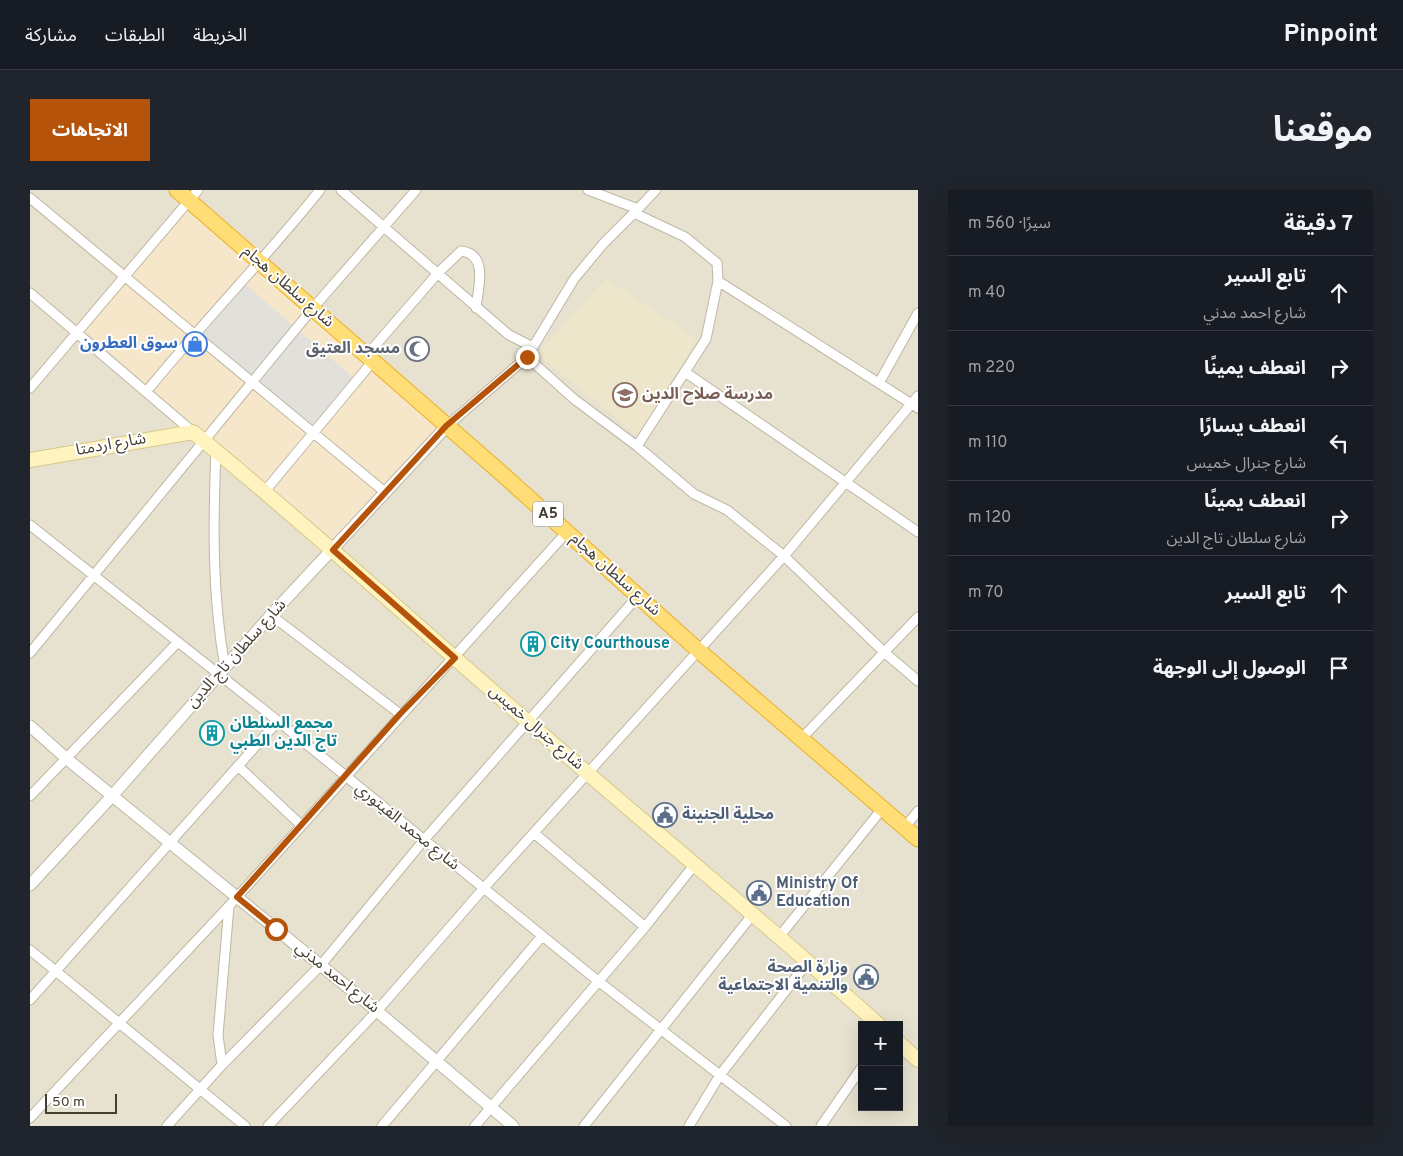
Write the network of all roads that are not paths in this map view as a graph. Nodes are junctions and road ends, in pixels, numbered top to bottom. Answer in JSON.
{"nodes":[{"id":1,"x":176,"y":190,"type":"edge"},
{"id":2,"x":320,"y":190,"type":"edge"},
{"id":3,"x":341,"y":190,"type":"edge"},
{"id":4,"x":416,"y":190,"type":"edge"},
{"id":5,"x":588,"y":190,"type":"edge"},
{"id":6,"x":656,"y":190,"type":"edge"},
{"id":7,"x":193,"y":196,"type":"edge"},
{"id":8,"x":30,"y":198,"type":"edge"},
{"id":9,"x":636,"y":211,"type":"junction"},
{"id":10,"x":384,"y":227,"type":"junction"},
{"id":11,"x":258,"y":261,"type":"junction"},
{"id":12,"x":438,"y":273,"type":"junction"},
{"id":13,"x":125,"y":276,"type":"junction"},
{"id":14,"x":718,"y":281,"type":"junction"},
{"id":15,"x":30,"y":293,"type":"edge"},
{"id":16,"x":313,"y":308,"type":"junction"},
{"id":17,"x":476,"y":308,"type":"junction"},
{"id":18,"x":918,"y":313,"type":"edge"},
{"id":19,"x":77,"y":333,"type":"junction"},
{"id":20,"x":194,"y":334,"type":"junction"},
{"id":21,"x":533,"y":347,"type":"junction"},
{"id":22,"x":527,"y":357,"type":"junction"},
{"id":23,"x":370,"y":358,"type":"junction"},
{"id":24,"x":685,"y":372,"type":"junction"},
{"id":25,"x":252,"y":382,"type":"junction"},
{"id":26,"x":879,"y":383,"type":"junction"},
{"id":27,"x":30,"y":388,"type":"edge"},
{"id":28,"x":146,"y":392,"type":"junction"},
{"id":29,"x":918,"y":396,"type":"edge"},
{"id":30,"x":915,"y":406,"type":"edge"},
{"id":31,"x":446,"y":426,"type":"junction"},
{"id":32,"x":313,"y":432,"type":"junction"},
{"id":33,"x":198,"y":436,"type":"junction"},
{"id":34,"x":637,"y":446,"type":"junction"},
{"id":35,"x":216,"y":451,"type":"junction"},
{"id":36,"x":30,"y":460,"type":"edge"},
{"id":37,"x":844,"y":483,"type":"junction"},
{"id":38,"x":265,"y":491,"type":"junction"},
{"id":39,"x":386,"y":493,"type":"junction"},
{"id":40,"x":30,"y":525,"type":"edge"},
{"id":41,"x":567,"y":532,"type":"junction"},
{"id":42,"x":918,"y":532,"type":"edge"},
{"id":43,"x":333,"y":550,"type":"junction"},
{"id":44,"x":784,"y":556,"type":"junction"},
{"id":45,"x":94,"y":577,"type":"junction"},
{"id":46,"x":638,"y":596,"type":"junction"},
{"id":47,"x":271,"y":615,"type":"junction"},
{"id":48,"x":918,"y":617,"type":"edge"},
{"id":49,"x":177,"y":643,"type":"junction"},
{"id":50,"x":699,"y":651,"type":"junction"},
{"id":51,"x":884,"y":652,"type":"junction"},
{"id":52,"x":30,"y":653,"type":"edge"},
{"id":53,"x":455,"y":658,"type":"junction"},
{"id":54,"x":222,"y":671,"type":"junction"},
{"id":55,"x":918,"y":681,"type":"edge"},
{"id":56,"x":400,"y":714,"type":"junction"},
{"id":57,"x":527,"y":721,"type":"junction"},
{"id":58,"x":278,"y":722,"type":"junction"},
{"id":59,"x":30,"y":726,"type":"edge"},
{"id":60,"x":801,"y":739,"type":"junction"},
{"id":61,"x":67,"y":760,"type":"junction"},
{"id":62,"x":238,"y":766,"type":"junction"},
{"id":63,"x":588,"y":774,"type":"junction"},
{"id":64,"x":345,"y":776,"type":"junction"},
{"id":65,"x":30,"y":796,"type":"edge"},
{"id":66,"x":112,"y":796,"type":"junction"},
{"id":67,"x":882,"y":809,"type":"junction"},
{"id":68,"x":918,"y":811,"type":"edge"},
{"id":69,"x":301,"y":825,"type":"junction"},
{"id":70,"x":904,"y":828,"type":"junction"},
{"id":71,"x":534,"y":832,"type":"junction"},
{"id":72,"x":918,"y":839,"type":"edge"},
{"id":73,"x":424,"y":840,"type":"junction"},
{"id":74,"x":171,"y":843,"type":"junction"},
{"id":75,"x":695,"y":864,"type":"junction"},
{"id":76,"x":30,"y":885,"type":"edge"},
{"id":77,"x":483,"y":889,"type":"junction"},
{"id":78,"x":237,"y":897,"type":"junction"},
{"id":79,"x":229,"y":906,"type":"junction"},
{"id":80,"x":753,"y":914,"type":"junction"},
{"id":81,"x":645,"y":927,"type":"junction"},
{"id":82,"x":542,"y":936,"type":"junction"},
{"id":83,"x":779,"y":936,"type":"junction"},
{"id":84,"x":30,"y":950,"type":"edge"},
{"id":85,"x":808,"y":962,"type":"junction"},
{"id":86,"x":321,"y":965,"type":"junction"},
{"id":87,"x":56,"y":971,"type":"junction"},
{"id":88,"x":598,"y":981,"type":"junction"},
{"id":89,"x":30,"y":1000,"type":"edge"},
{"id":90,"x":377,"y":1010,"type":"junction"},
{"id":91,"x":874,"y":1021,"type":"edge"},
{"id":92,"x":120,"y":1022,"type":"junction"},
{"id":93,"x":662,"y":1030,"type":"junction"},
{"id":94,"x":903,"y":1047,"type":"edge"},
{"id":95,"x":918,"y":1060,"type":"edge"},
{"id":96,"x":436,"y":1062,"type":"junction"},
{"id":97,"x":222,"y":1065,"type":"junction"},
{"id":98,"x":858,"y":1074,"type":"edge"},
{"id":99,"x":720,"y":1075,"type":"junction"},
{"id":100,"x":200,"y":1090,"type":"junction"},
{"id":101,"x":491,"y":1108,"type":"junction"},
{"id":102,"x":30,"y":1118,"type":"edge"},
{"id":103,"x":167,"y":1126,"type":"edge"},
{"id":104,"x":245,"y":1126,"type":"edge"},
{"id":105,"x":268,"y":1126,"type":"edge"},
{"id":106,"x":382,"y":1126,"type":"edge"},
{"id":107,"x":475,"y":1126,"type":"edge"},
{"id":108,"x":513,"y":1126,"type":"edge"},
{"id":109,"x":584,"y":1126,"type":"edge"},
{"id":110,"x":689,"y":1126,"type":"edge"},
{"id":111,"x":786,"y":1126,"type":"edge"},
{"id":112,"x":821,"y":1126,"type":"edge"}],
"edges":[{"from":1,"to":7,"type":"highway","name":"شارع سلطان هجام","number":"A5"},
{"from":2,"to":11,"type":"street"},
{"from":3,"to":10,"type":"street"},
{"from":4,"to":10,"type":"street"},
{"from":5,"to":9,"type":"street"},
{"from":6,"to":9,"type":"street"},
{"from":7,"to":11,"type":"highway","name":"شارع سلطان هجام","number":"A5"},
{"from":7,"to":13,"type":"street"},
{"from":8,"to":13,"type":"street"},
{"from":9,"to":14,"type":"street"},
{"from":9,"to":21,"type":"street"},
{"from":10,"to":12,"type":"street"},
{"from":10,"to":16,"type":"street"},
{"from":11,"to":16,"type":"highway","name":"شارع سلطان هجام","number":"A5"},
{"from":11,"to":20,"type":"street"},
{"from":12,"to":17,"type":"street"},
{"from":12,"to":17,"type":"street"},
{"from":12,"to":23,"type":"street"},
{"from":13,"to":19,"type":"street"},
{"from":13,"to":20,"type":"street"},
{"from":14,"to":24,"type":"street"},
{"from":14,"to":26,"type":"street"},
{"from":15,"to":19,"type":"street"},
{"from":16,"to":23,"type":"highway","name":"شارع سلطان هجام","number":"A5"},
{"from":16,"to":25,"type":"street"},
{"from":17,"to":21,"type":"street"},
{"from":18,"to":26,"type":"street"},
{"from":19,"to":27,"type":"street"},
{"from":19,"to":28,"type":"street"},
{"from":20,"to":25,"type":"street"},
{"from":20,"to":28,"type":"street"},
{"from":21,"to":22,"type":"street"},
{"from":22,"to":31,"type":"street"},
{"from":22,"to":34,"type":"street"},
{"from":23,"to":31,"type":"highway","name":"شارع سلطان هجام","number":"A5"},
{"from":23,"to":32,"type":"street"},
{"from":24,"to":34,"type":"street"},
{"from":24,"to":37,"type":"street"},
{"from":25,"to":32,"type":"street"},
{"from":25,"to":33,"type":"street"},
{"from":26,"to":30,"type":"street"},
{"from":28,"to":33,"type":"street"},
{"from":29,"to":30,"type":"street"},
{"from":30,"to":37,"type":"street"},
{"from":31,"to":39,"type":"street","name":"شارع سلطان تاج الدين"},
{"from":31,"to":41,"type":"highway","name":"شارع سلطان هجام","number":"A5"},
{"from":32,"to":38,"type":"street"},
{"from":32,"to":39,"type":"street"},
{"from":33,"to":35,"type":"main road","name":"شارع جنرال خميس"},
{"from":33,"to":36,"type":"main road","name":"شارع اردمتا"},
{"from":33,"to":45,"type":"street"},
{"from":34,"to":44,"type":"street"},
{"from":35,"to":38,"type":"main road","name":"شارع جنرال خميس"},
{"from":35,"to":54,"type":"street"},
{"from":37,"to":42,"type":"street"},
{"from":37,"to":44,"type":"street"},
{"from":38,"to":43,"type":"main road","name":"شارع جنرال خميس"},
{"from":39,"to":43,"type":"street","name":"شارع سلطان تاج الدين"},
{"from":40,"to":45,"type":"street","name":"شارع محمد الفيتوري"},
{"from":41,"to":46,"type":"highway","name":"شارع سلطان هجام","number":"A5"},
{"from":41,"to":53,"type":"street"},
{"from":43,"to":47,"type":"street","name":"شارع سلطان تاج الدين"},
{"from":43,"to":53,"type":"main road","name":"شارع جنرال خميس"},
{"from":44,"to":50,"type":"street"},
{"from":44,"to":51,"type":"street"},
{"from":45,"to":49,"type":"street","name":"شارع محمد الفيتوري"},
{"from":45,"to":52,"type":"street"},
{"from":46,"to":50,"type":"highway","name":"شارع سلطان هجام","number":"A5"},
{"from":46,"to":57,"type":"street"},
{"from":47,"to":54,"type":"street","name":"شارع سلطان تاج الدين"},
{"from":47,"to":56,"type":"street"},
{"from":48,"to":51,"type":"street"},
{"from":49,"to":54,"type":"street","name":"شارع محمد الفيتوري"},
{"from":49,"to":61,"type":"street"},
{"from":50,"to":60,"type":"highway","name":"شارع سلطان هجام","number":"A5"},
{"from":50,"to":63,"type":"street"},
{"from":51,"to":55,"type":"street"},
{"from":51,"to":60,"type":"street"},
{"from":53,"to":56,"type":"street"},
{"from":53,"to":57,"type":"main road","name":"شارع جنرال خميس"},
{"from":54,"to":58,"type":"street","name":"شارع محمد الفيتوري"},
{"from":54,"to":66,"type":"street","name":"شارع سلطان تاج الدين"},
{"from":56,"to":64,"type":"street"},
{"from":57,"to":63,"type":"main road","name":"شارع جنرال خميس"},
{"from":57,"to":73,"type":"street"},
{"from":58,"to":62,"type":"street"},
{"from":58,"to":64,"type":"street","name":"شارع محمد الفيتوري"},
{"from":59,"to":61,"type":"street","name":"شارع احمد مدني"},
{"from":60,"to":67,"type":"highway","name":"شارع سلطان هجام","number":"A5"},
{"from":61,"to":65,"type":"street"},
{"from":61,"to":66,"type":"street","name":"شارع احمد مدني"},
{"from":62,"to":69,"type":"street"},
{"from":62,"to":74,"type":"street"},
{"from":63,"to":71,"type":"street"},
{"from":63,"to":75,"type":"main road","name":"شارع جنرال خميس"},
{"from":64,"to":69,"type":"street"},
{"from":64,"to":73,"type":"street","name":"شارع محمد الفيتوري"},
{"from":66,"to":74,"type":"street","name":"شارع احمد مدني"},
{"from":66,"to":76,"type":"street","name":"شارع سلطان تاج الدين"},
{"from":67,"to":70,"type":"highway","name":"شارع سلطان هجام","number":"A5"},
{"from":67,"to":83,"type":"street"},
{"from":68,"to":70,"type":"street"},
{"from":69,"to":78,"type":"street"},
{"from":70,"to":72,"type":"highway","name":"شارع سلطان هجام","number":"A5"},
{"from":71,"to":77,"type":"street"},
{"from":71,"to":81,"type":"street"},
{"from":73,"to":77,"type":"street","name":"شارع محمد الفيتوري"},
{"from":73,"to":86,"type":"street"},
{"from":74,"to":78,"type":"street","name":"شارع احمد مدني"},
{"from":74,"to":87,"type":"street"},
{"from":75,"to":80,"type":"main road","name":"شارع جنرال خميس"},
{"from":75,"to":81,"type":"street"},
{"from":77,"to":82,"type":"street","name":"شارع محمد الفيتوري"},
{"from":77,"to":90,"type":"street"},
{"from":78,"to":79,"type":"street"},
{"from":78,"to":86,"type":"street","name":"شارع احمد مدني"},
{"from":79,"to":92,"type":"street"},
{"from":79,"to":97,"type":"street"},
{"from":80,"to":83,"type":"main road","name":"شارع جنرال خميس"},
{"from":80,"to":93,"type":"street"},
{"from":81,"to":88,"type":"street"},
{"from":82,"to":88,"type":"street","name":"شارع محمد الفيتوري"},
{"from":82,"to":96,"type":"street"},
{"from":83,"to":85,"type":"main road","name":"شارع جنرال خميس"},
{"from":84,"to":87,"type":"street"},
{"from":85,"to":91,"type":"main road","name":"شارع جنرال خميس"},
{"from":85,"to":99,"type":"street"},
{"from":86,"to":90,"type":"street","name":"شارع احمد مدني"},
{"from":86,"to":97,"type":"street"},
{"from":87,"to":89,"type":"street"},
{"from":87,"to":92,"type":"street"},
{"from":88,"to":93,"type":"street","name":"شارع محمد الفيتوري"},
{"from":88,"to":101,"type":"street"},
{"from":90,"to":96,"type":"street","name":"شارع احمد مدني"},
{"from":90,"to":105,"type":"street"},
{"from":92,"to":100,"type":"street"},
{"from":92,"to":102,"type":"street"},
{"from":93,"to":99,"type":"street","name":"شارع محمد الفيتوري"},
{"from":93,"to":109,"type":"street"},
{"from":94,"to":95,"type":"main road"},
{"from":96,"to":101,"type":"street","name":"شارع احمد مدني"},
{"from":96,"to":106,"type":"street"},
{"from":97,"to":100,"type":"street"},
{"from":98,"to":112,"type":"street"},
{"from":99,"to":110,"type":"street"},
{"from":99,"to":111,"type":"street","name":"شارع محمد الفيتوري"},
{"from":100,"to":103,"type":"street"},
{"from":100,"to":104,"type":"street"},
{"from":101,"to":107,"type":"street"},
{"from":101,"to":108,"type":"street","name":"شارع احمد مدني"}]}
